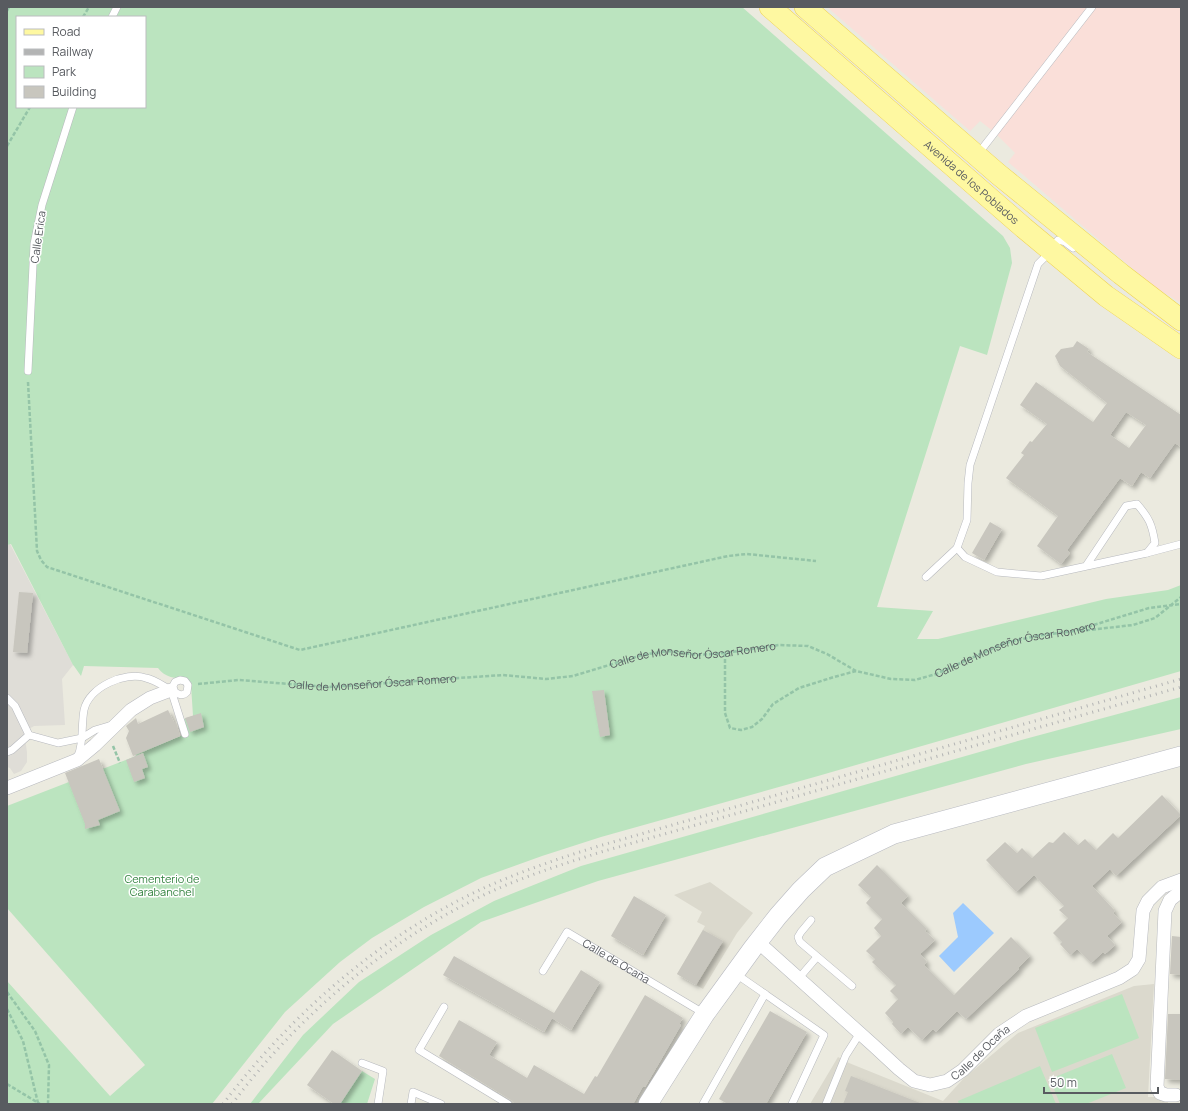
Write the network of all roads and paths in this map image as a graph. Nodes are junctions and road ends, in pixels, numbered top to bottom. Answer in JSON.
{"nodes":[{"id":1,"x":9,"y":7,"type":"edge"},
{"id":2,"x":89,"y":7,"type":"edge"},
{"id":3,"x":117,"y":7,"type":"edge"},
{"id":4,"x":770,"y":7,"type":"edge"},
{"id":5,"x":805,"y":7,"type":"edge"},
{"id":6,"x":1092,"y":7,"type":"edge"},
{"id":7,"x":7,"y":11,"type":"edge"},
{"id":8,"x":84,"y":16,"type":"edge"},
{"id":9,"x":112,"y":16,"type":"edge"},
{"id":10,"x":29,"y":108,"type":"edge"},
{"id":11,"x":73,"y":108,"type":"edge"},
{"id":12,"x":7,"y":146,"type":"edge"},
{"id":13,"x":976,"y":156,"type":"junction"},
{"id":14,"x":1051,"y":251,"type":"junction"},
{"id":15,"x":1076,"y":251,"type":"dead end"},
{"id":16,"x":1181,"y":320,"type":"edge"},
{"id":17,"x":1181,"y":348,"type":"edge"},
{"id":18,"x":28,"y":371,"type":"joint"},
{"id":19,"x":1181,"y":544,"type":"edge"},
{"id":20,"x":957,"y":548,"type":"junction"},
{"id":21,"x":1147,"y":553,"type":"junction"},
{"id":22,"x":816,"y":560,"type":"dead end"},
{"id":23,"x":1086,"y":566,"type":"junction"},
{"id":24,"x":926,"y":577,"type":"dead end"},
{"id":25,"x":1181,"y":597,"type":"edge"},
{"id":26,"x":1181,"y":604,"type":"edge"},
{"id":27,"x":1171,"y":606,"type":"junction"},
{"id":28,"x":1074,"y":631,"type":"junction"},
{"id":29,"x":725,"y":653,"type":"junction"},
{"id":30,"x":856,"y":671,"type":"junction"},
{"id":31,"x":188,"y":685,"type":"junction"},
{"id":32,"x":171,"y":690,"type":"junction"},
{"id":33,"x":7,"y":698,"type":"edge"},
{"id":34,"x":114,"y":725,"type":"junction"},
{"id":35,"x":185,"y":734,"type":"dead end"},
{"id":36,"x":29,"y":735,"type":"junction"},
{"id":37,"x":82,"y":738,"type":"junction"},
{"id":38,"x":7,"y":752,"type":"edge"},
{"id":39,"x":1181,"y":756,"type":"edge"},
{"id":40,"x":77,"y":760,"type":"junction"},
{"id":41,"x":7,"y":788,"type":"edge"},
{"id":42,"x":1181,"y":880,"type":"edge"},
{"id":43,"x":1181,"y":891,"type":"edge"},
{"id":44,"x":812,"y":920,"type":"dead end"},
{"id":45,"x":758,"y":942,"type":"junction"},
{"id":46,"x":817,"y":957,"type":"junction"},
{"id":47,"x":543,"y":971,"type":"dead end"},
{"id":48,"x":736,"y":973,"type":"junction"},
{"id":49,"x":799,"y":978,"type":"junction"},
{"id":50,"x":852,"y":986,"type":"dead end"},
{"id":51,"x":7,"y":992,"type":"edge"},
{"id":52,"x":765,"y":994,"type":"junction"},
{"id":53,"x":444,"y":1007,"type":"dead end"},
{"id":54,"x":7,"y":1009,"type":"edge"},
{"id":55,"x":705,"y":1014,"type":"junction"},
{"id":56,"x":860,"y":1033,"type":"junction"},
{"id":57,"x":362,"y":1063,"type":"dead end"},
{"id":58,"x":7,"y":1084,"type":"edge"},
{"id":59,"x":1176,"y":1095,"type":"dead end"},
{"id":60,"x":39,"y":1103,"type":"edge"},
{"id":61,"x":48,"y":1104,"type":"edge"},
{"id":62,"x":378,"y":1104,"type":"edge"},
{"id":63,"x":411,"y":1104,"type":"edge"},
{"id":64,"x":441,"y":1104,"type":"edge"},
{"id":65,"x":508,"y":1104,"type":"edge"},
{"id":66,"x":648,"y":1104,"type":"edge"},
{"id":67,"x":702,"y":1104,"type":"edge"},
{"id":68,"x":792,"y":1104,"type":"edge"},
{"id":69,"x":826,"y":1104,"type":"edge"}],
"edges":[{"from":1,"to":7,"type":"path"},
{"from":2,"to":8,"type":"path"},
{"from":3,"to":9,"type":"lane"},
{"from":4,"to":14,"type":"main road","name":"Avenida de los Poblados"},
{"from":5,"to":13,"type":"main road"},
{"from":6,"to":13,"type":"lane"},
{"from":10,"to":12,"type":"path"},
{"from":11,"to":18,"type":"lane","name":"Calle Erica"},
{"from":13,"to":16,"type":"main road"},
{"from":14,"to":15,"type":"lane"},
{"from":14,"to":17,"type":"main road","name":"Avenida de los Poblados"},
{"from":14,"to":20,"type":"lane"},
{"from":18,"to":22,"type":"path"},
{"from":19,"to":21,"type":"lane"},
{"from":20,"to":23,"type":"lane"},
{"from":20,"to":24,"type":"lane"},
{"from":21,"to":23,"type":"lane"},
{"from":21,"to":23,"type":"lane"},
{"from":25,"to":27,"type":"path"},
{"from":26,"to":27,"type":"path","name":"Calle de Monseñor Óscar Romero"},
{"from":27,"to":28,"type":"path","name":"Calle de Monseñor Óscar Romero"},
{"from":27,"to":28,"type":"path"},
{"from":28,"to":30,"type":"path","name":"Calle de Monseñor Óscar Romero"},
{"from":29,"to":30,"type":"path","name":"Calle de Monseñor Óscar Romero"},
{"from":29,"to":30,"type":"path"},
{"from":29,"to":31,"type":"path","name":"Calle de Monseñor Óscar Romero"},
{"from":31,"to":32,"type":"lane"},
{"from":31,"to":32,"type":"lane"},
{"from":32,"to":34,"type":"street"},
{"from":32,"to":35,"type":"lane"},
{"from":32,"to":37,"type":"lane"},
{"from":33,"to":36,"type":"lane"},
{"from":34,"to":37,"type":"lane"},
{"from":34,"to":40,"type":"street"},
{"from":36,"to":37,"type":"lane"},
{"from":36,"to":38,"type":"lane"},
{"from":37,"to":40,"type":"lane"},
{"from":39,"to":45,"type":"street"},
{"from":40,"to":41,"type":"street"},
{"from":42,"to":56,"type":"street","name":"Calle de Ocaña"},
{"from":43,"to":59,"type":"street"},
{"from":44,"to":46,"type":"lane"},
{"from":45,"to":48,"type":"street"},
{"from":45,"to":49,"type":"street","name":"Calle de Ocaña"},
{"from":46,"to":49,"type":"lane"},
{"from":46,"to":50,"type":"lane"},
{"from":47,"to":55,"type":"lane","name":"Calle de Ocaña"},
{"from":48,"to":52,"type":"lane"},
{"from":48,"to":55,"type":"street"},
{"from":49,"to":56,"type":"street","name":"Calle de Ocaña"},
{"from":51,"to":61,"type":"path"},
{"from":52,"to":67,"type":"lane"},
{"from":52,"to":68,"type":"lane"},
{"from":53,"to":65,"type":"lane"},
{"from":54,"to":60,"type":"path"},
{"from":55,"to":66,"type":"street"},
{"from":56,"to":69,"type":"lane"},
{"from":57,"to":62,"type":"lane"},
{"from":58,"to":60,"type":"path"},
{"from":63,"to":64,"type":"lane"}]}
